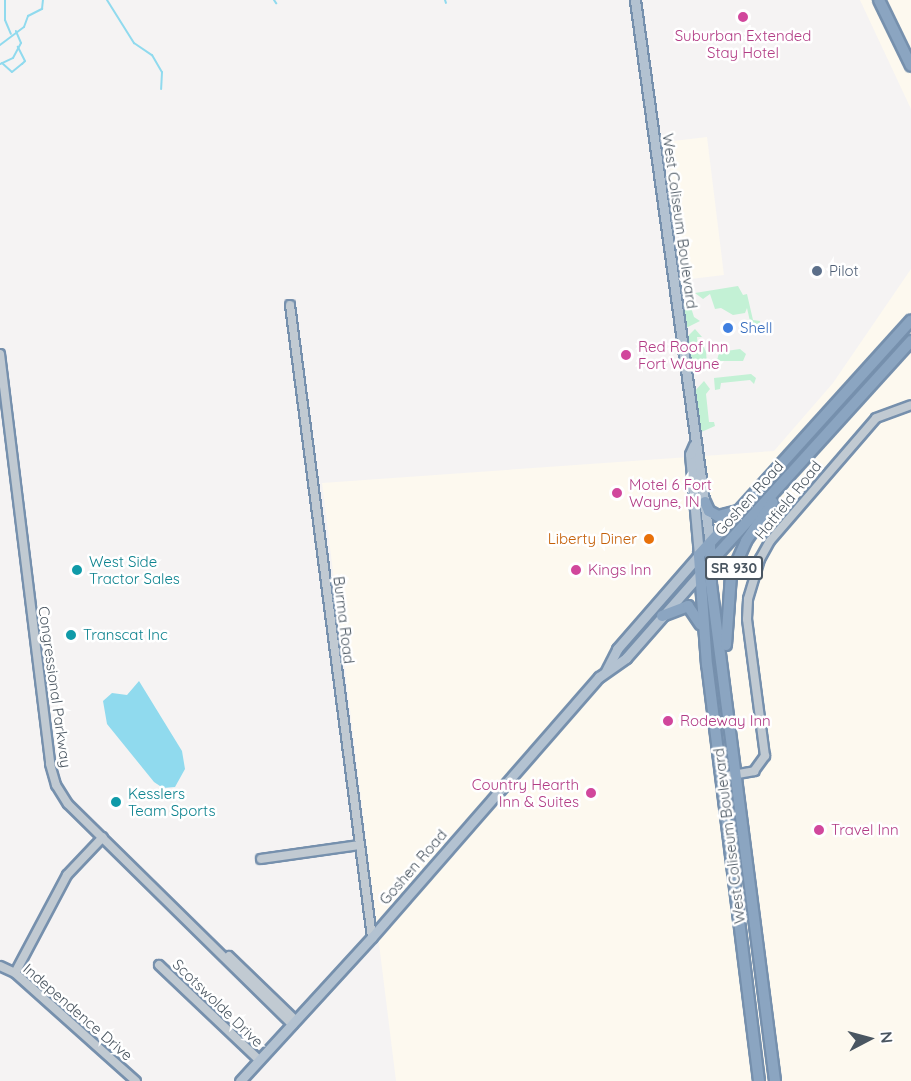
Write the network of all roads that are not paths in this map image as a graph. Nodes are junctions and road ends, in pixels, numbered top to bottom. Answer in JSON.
{"nodes":[{"id":1,"x":635,"y":0,"type":"edge"},
{"id":2,"x":879,"y":0,"type":"edge"},
{"id":3,"x":911,"y":66,"type":"edge"},
{"id":4,"x":290,"y":305,"type":"dead end"},
{"id":5,"x":911,"y":320,"type":"edge"},
{"id":6,"x":910,"y":343,"type":"edge"},
{"id":7,"x":0,"y":354,"type":"edge"},
{"id":8,"x":911,"y":405,"type":"edge"},
{"id":9,"x":694,"y":445,"type":"junction"},
{"id":10,"x":800,"y":464,"type":"junction"},
{"id":11,"x":705,"y":502,"type":"junction"},
{"id":12,"x":741,"y":510,"type":"junction"},
{"id":13,"x":710,"y":544,"type":"junction"},
{"id":14,"x":699,"y":555,"type":"junction"},
{"id":15,"x":709,"y":565,"type":"junction"},
{"id":16,"x":699,"y":575,"type":"junction"},
{"id":17,"x":663,"y":616,"type":"junction"},
{"id":18,"x":705,"y":638,"type":"junction"},
{"id":19,"x":606,"y":670,"type":"junction"},
{"id":20,"x":727,"y":690,"type":"junction"},
{"id":21,"x":738,"y":775,"type":"junction"},
{"id":22,"x":721,"y":777,"type":"junction"},
{"id":23,"x":103,"y":837,"type":"junction"},
{"id":24,"x":359,"y":845,"type":"junction"},
{"id":25,"x":261,"y":859,"type":"dead end"},
{"id":26,"x":372,"y":937,"type":"junction"},
{"id":27,"x":159,"y":965,"type":"dead end"},
{"id":28,"x":0,"y":966,"type":"edge"},
{"id":29,"x":15,"y":973,"type":"junction"},
{"id":30,"x":294,"y":1023,"type":"junction"},
{"id":31,"x":259,"y":1060,"type":"junction"},
{"id":32,"x":136,"y":1081,"type":"edge"},
{"id":33,"x":240,"y":1081,"type":"edge"},
{"id":34,"x":759,"y":1081,"type":"edge"},
{"id":35,"x":775,"y":1081,"type":"edge"}],
"edges":[{"from":1,"to":9,"type":"main road","name":"West Coliseum Boulevard"},
{"from":2,"to":3,"type":"highway"},
{"from":4,"to":24,"type":"street","name":"Burma Road"},
{"from":5,"to":12,"type":"highway","number":"SR 930"},
{"from":6,"to":10,"type":"highway","name":"Goshen Road","number":"SR 930"},
{"from":7,"to":23,"type":"street","name":"Congressional Parkway"},
{"from":8,"to":21,"type":"street","name":"Hatfield Road"},
{"from":9,"to":11,"type":"main road","name":"West Coliseum Boulevard"},
{"from":9,"to":14,"type":"main road","name":"West Coliseum Boulevard"},
{"from":10,"to":15,"type":"highway","name":"Goshen Road"},
{"from":10,"to":20,"type":"highway","number":"SR 930"},
{"from":11,"to":12,"type":"highway"},
{"from":11,"to":13,"type":"main road","name":"West Coliseum Boulevard"},
{"from":12,"to":13,"type":"highway","number":"SR 930"},
{"from":13,"to":14,"type":"highway","number":"SR 930"},
{"from":13,"to":15,"type":"highway","name":"West Coliseum Boulevard"},
{"from":14,"to":16,"type":"highway","name":"West Coliseum Boulevard","number":"SR 930"},
{"from":14,"to":19,"type":"main road","name":"Goshen Road"},
{"from":15,"to":16,"type":"highway","name":"Goshen Road"},
{"from":15,"to":20,"type":"highway","name":"West Coliseum Boulevard"},
{"from":16,"to":17,"type":"main road","name":"Goshen Road"},
{"from":16,"to":18,"type":"highway","name":"West Coliseum Boulevard","number":"SR 930"},
{"from":17,"to":18,"type":"highway"},
{"from":17,"to":19,"type":"main road","name":"Goshen Road"},
{"from":18,"to":22,"type":"highway","name":"West Coliseum Boulevard","number":"SR 930"},
{"from":19,"to":26,"type":"main road","name":"Goshen Road"},
{"from":20,"to":21,"type":"highway","name":"West Coliseum Boulevard","number":"SR 930"},
{"from":21,"to":22,"type":"street"},
{"from":21,"to":35,"type":"highway","name":"West Coliseum Boulevard","number":"SR 930"},
{"from":22,"to":34,"type":"highway","name":"West Coliseum Boulevard","number":"SR 930"},
{"from":23,"to":29,"type":"street"},
{"from":23,"to":30,"type":"street","name":"Congressional Parkway"},
{"from":24,"to":25,"type":"street"},
{"from":24,"to":26,"type":"street","name":"Burma Road"},
{"from":26,"to":30,"type":"main road","name":"Goshen Road"},
{"from":27,"to":31,"type":"street","name":"Scotswolde Drive"},
{"from":28,"to":29,"type":"street","name":"Independence Drive"},
{"from":29,"to":32,"type":"street","name":"Independence Drive"},
{"from":30,"to":31,"type":"main road","name":"Goshen Road"},
{"from":31,"to":33,"type":"main road","name":"Goshen Road"}]}
